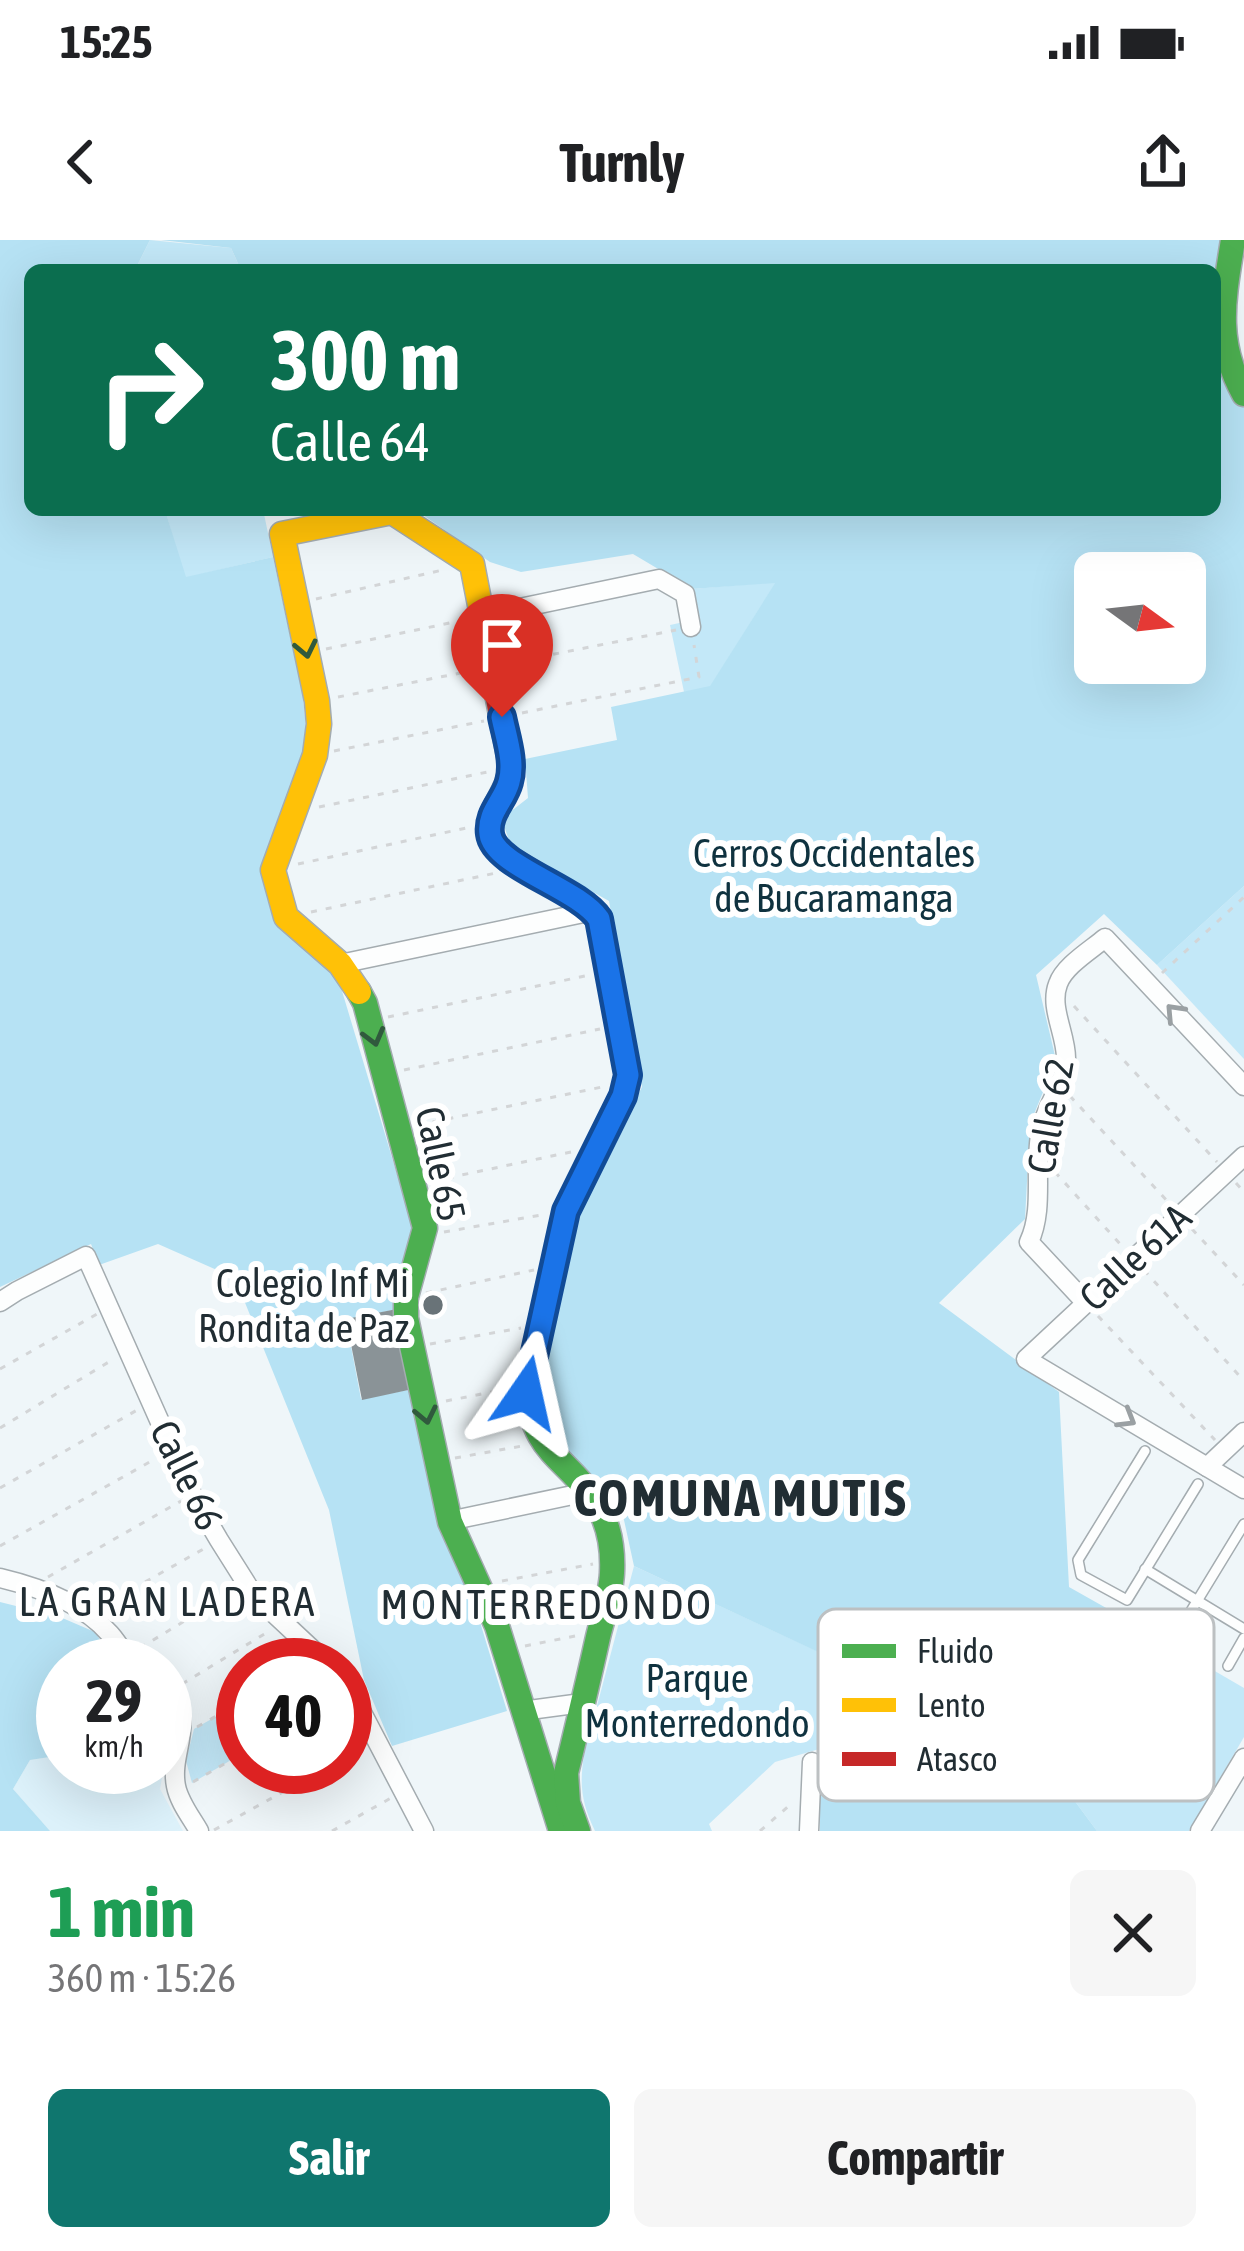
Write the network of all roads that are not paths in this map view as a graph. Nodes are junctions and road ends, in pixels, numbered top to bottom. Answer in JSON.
{"nodes":[{"id":1,"x":1233,"y":240,"type":"edge"},
{"id":2,"x":1244,"y":394,"type":"edge"},
{"id":3,"x":372,"y":516,"type":"edge"},
{"id":4,"x":398,"y":516,"type":"edge"},
{"id":5,"x":482,"y":616,"type":"junction"},
{"id":6,"x":691,"y":627,"type":"road end"},
{"id":7,"x":593,"y":911,"type":"junction"},
{"id":8,"x":340,"y":964,"type":"junction"},
{"id":9,"x":1244,"y":1086,"type":"edge"},
{"id":10,"x":1244,"y":1156,"type":"edge"},
{"id":11,"x":0,"y":1302,"type":"edge"},
{"id":12,"x":1086,"y":1303,"type":"junction"},
{"id":13,"x":1244,"y":1432,"type":"edge"},
{"id":14,"x":1145,"y":1451,"type":"dead end"},
{"id":15,"x":1202,"y":1475,"type":"junction"},
{"id":16,"x":1244,"y":1489,"type":"edge"},
{"id":17,"x":587,"y":1492,"type":"junction"},
{"id":18,"x":449,"y":1521,"type":"junction"},
{"id":19,"x":1244,"y":1524,"type":"edge"},
{"id":20,"x":1145,"y":1569,"type":"junction"},
{"id":21,"x":0,"y":1578,"type":"edge"},
{"id":22,"x":1197,"y":1600,"type":"junction"},
{"id":23,"x":1192,"y":1609,"type":"edge"},
{"id":24,"x":1209,"y":1609,"type":"edge"},
{"id":25,"x":1214,"y":1612,"type":"edge"},
{"id":26,"x":1244,"y":1634,"type":"edge"},
{"id":27,"x":113,"y":1638,"type":"edge"},
{"id":28,"x":300,"y":1638,"type":"edge"},
{"id":29,"x":1228,"y":1666,"type":"dead end"},
{"id":30,"x":582,"y":1703,"type":"junction"},
{"id":31,"x":522,"y":1711,"type":"junction"},
{"id":32,"x":372,"y":1731,"type":"edge"},
{"id":33,"x":1244,"y":1758,"type":"edge"},
{"id":34,"x":812,"y":1762,"type":"dead end"},
{"id":35,"x":554,"y":1778,"type":"junction"},
{"id":36,"x":1236,"y":1790,"type":"edge"},
{"id":37,"x":179,"y":1794,"type":"edge"},
{"id":38,"x":199,"y":1831,"type":"edge"},
{"id":39,"x":424,"y":1831,"type":"edge"},
{"id":40,"x":561,"y":1831,"type":"edge"},
{"id":41,"x":578,"y":1831,"type":"edge"},
{"id":42,"x":809,"y":1831,"type":"edge"},
{"id":43,"x":1201,"y":1831,"type":"edge"}],
"edges":[{"from":1,"to":2,"type":"street"},
{"from":3,"to":8,"type":"street","name":"Calle 65","one_way":true},
{"from":4,"to":5,"type":"street"},
{"from":5,"to":6,"type":"street"},
{"from":5,"to":7,"type":"street"},
{"from":7,"to":8,"type":"street"},
{"from":7,"to":17,"type":"street"},
{"from":8,"to":18,"type":"street","name":"Calle 65","one_way":true},
{"from":9,"to":12,"type":"street","name":"Calle 62","one_way":true},
{"from":10,"to":12,"type":"street","name":"Calle 61A"},
{"from":11,"to":28,"type":"street","name":"Calle 66"},
{"from":12,"to":15,"type":"street","name":"Calle 61A","one_way":true},
{"from":13,"to":15,"type":"street"},
{"from":14,"to":20,"type":"lane"},
{"from":15,"to":16,"type":"street"},
{"from":15,"to":20,"type":"lane"},
{"from":17,"to":18,"type":"street"},
{"from":17,"to":30,"type":"street"},
{"from":18,"to":31,"type":"street","name":"Calle 65"},
{"from":19,"to":22,"type":"lane"},
{"from":20,"to":22,"type":"lane"},
{"from":21,"to":27,"type":"street"},
{"from":22,"to":23,"type":"lane"},
{"from":22,"to":24,"type":"lane"},
{"from":25,"to":26,"type":"lane"},
{"from":26,"to":29,"type":"lane"},
{"from":30,"to":31,"type":"street"},
{"from":30,"to":35,"type":"street"},
{"from":31,"to":35,"type":"street","name":"Calle 65"},
{"from":32,"to":39,"type":"street"},
{"from":33,"to":36,"type":"street"},
{"from":34,"to":42,"type":"street"},
{"from":35,"to":40,"type":"street","name":"Calle 65"},
{"from":35,"to":41,"type":"street","name":"Calle 65"},
{"from":36,"to":43,"type":"street"},
{"from":37,"to":38,"type":"street"}]}
